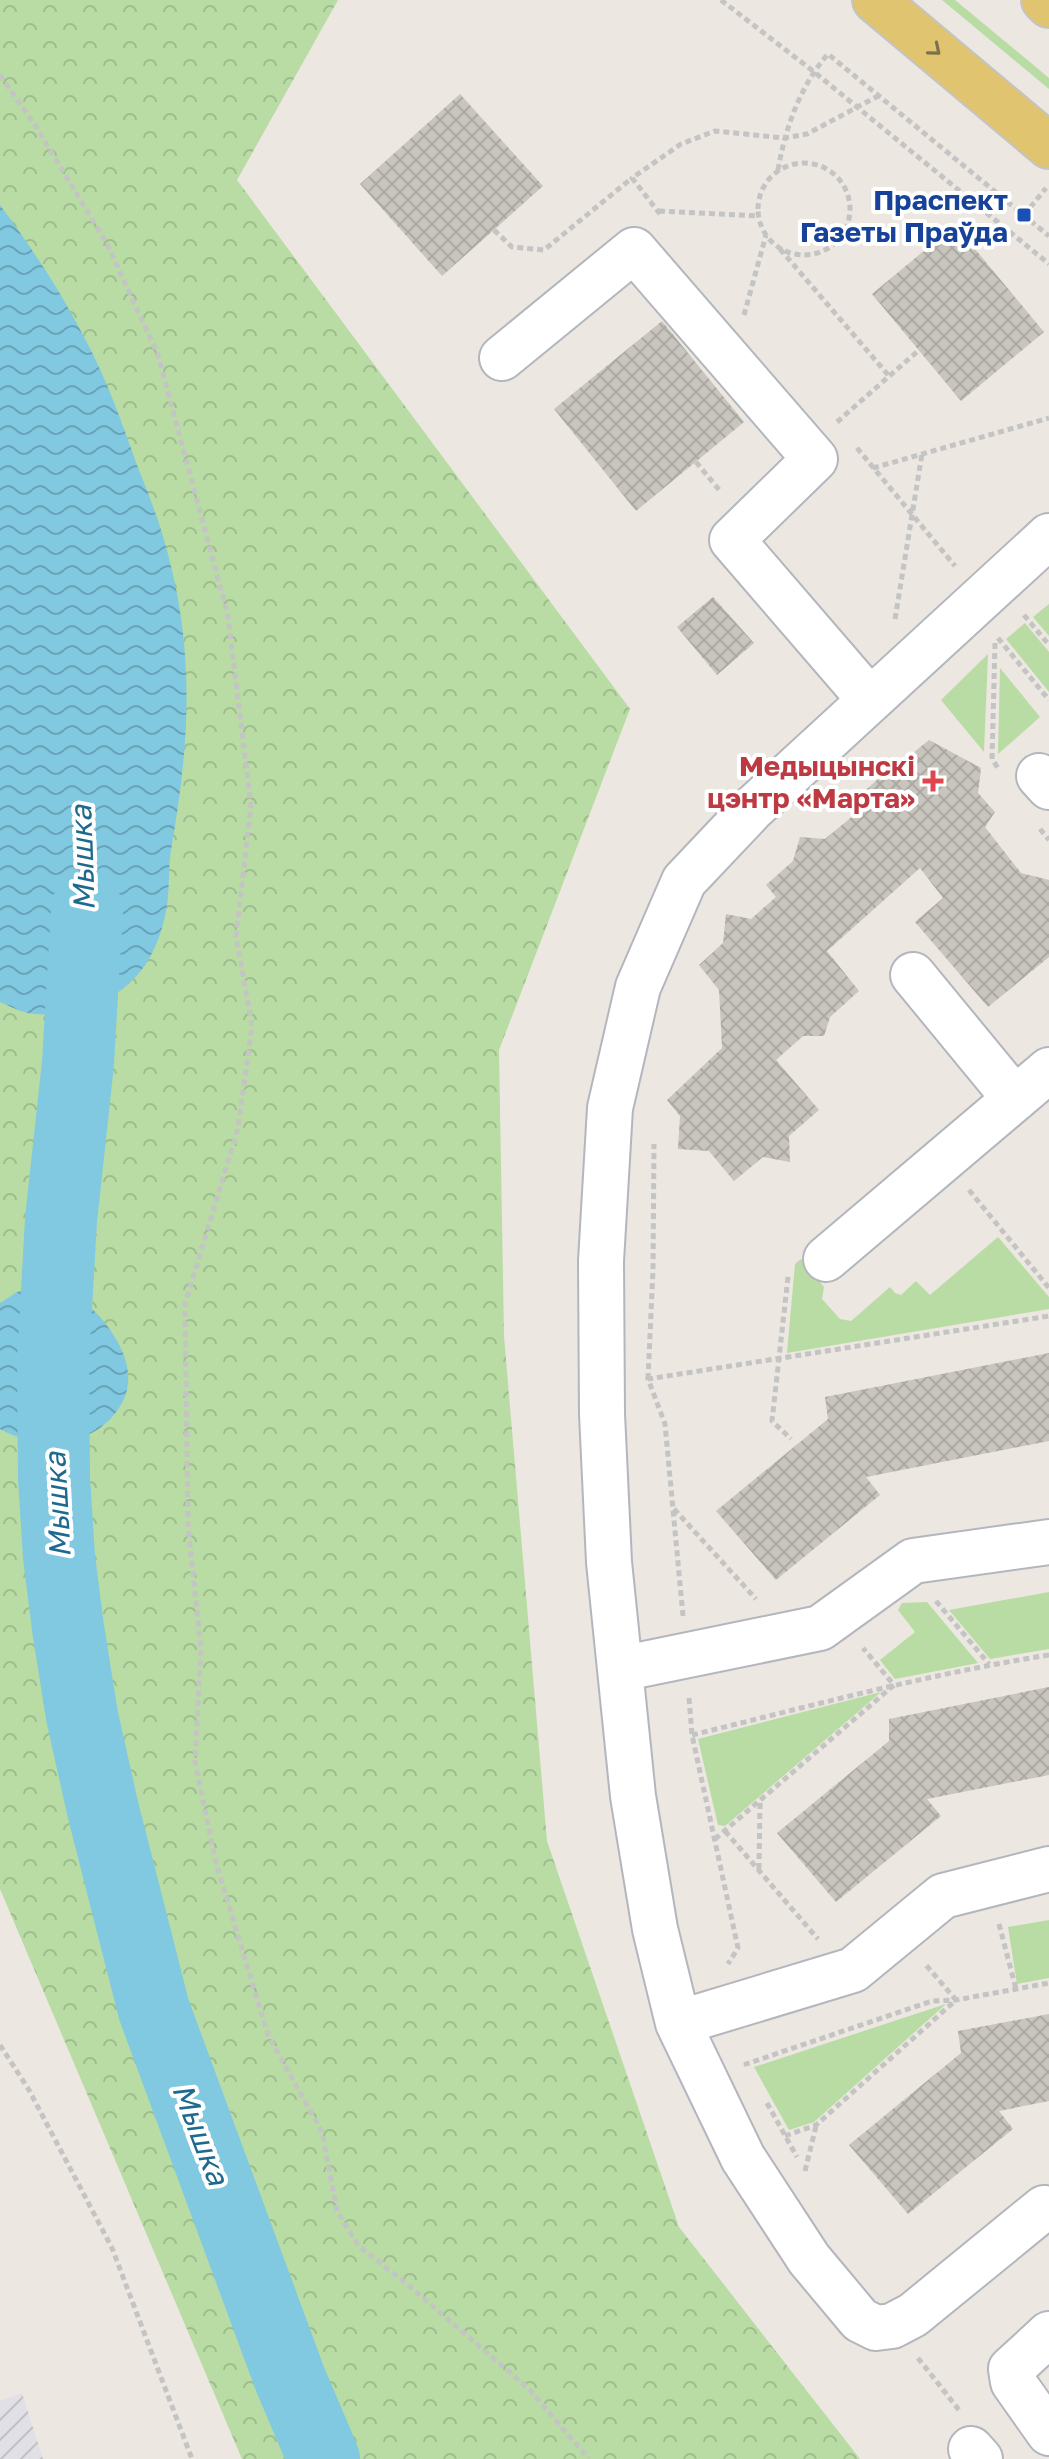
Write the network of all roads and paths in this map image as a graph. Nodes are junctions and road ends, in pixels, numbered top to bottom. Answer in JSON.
{"nodes":[{"id":1,"x":721,"y":0,"type":"edge"},
{"id":2,"x":875,"y":0,"type":"edge"},
{"id":3,"x":1044,"y":0,"type":"edge"},
{"id":4,"x":1049,"y":5,"type":"edge"},
{"id":5,"x":813,"y":71,"type":"junction"},
{"id":6,"x":0,"y":75,"type":"edge"},
{"id":7,"x":878,"y":96,"type":"junction"},
{"id":8,"x":856,"y":108,"type":"junction"},
{"id":9,"x":784,"y":138,"type":"junction"},
{"id":10,"x":1049,"y":146,"type":"edge"},
{"id":11,"x":778,"y":170,"type":"junction"},
{"id":12,"x":632,"y":178,"type":"junction"},
{"id":13,"x":1049,"y":185,"type":"edge"},
{"id":14,"x":658,"y":211,"type":"junction"},
{"id":15,"x":1024,"y":215,"type":"junction"},
{"id":16,"x":758,"y":216,"type":"junction"},
{"id":17,"x":667,"y":223,"type":"dead end"},
{"id":18,"x":494,"y":230,"type":"dead end"},
{"id":19,"x":1049,"y":236,"type":"edge"},
{"id":20,"x":779,"y":248,"type":"junction"},
{"id":21,"x":1049,"y":264,"type":"edge"},
{"id":22,"x":734,"y":303,"type":"dead end"},
{"id":23,"x":754,"y":327,"type":"dead end"},
{"id":24,"x":919,"y":350,"type":"dead end"},
{"id":25,"x":502,"y":358,"type":"dead end"},
{"id":26,"x":889,"y":376,"type":"junction"},
{"id":27,"x":1049,"y":418,"type":"edge"},
{"id":28,"x":845,"y":434,"type":"dead end"},
{"id":29,"x":854,"y":445,"type":"dead end"},
{"id":30,"x":922,"y":454,"type":"junction"},
{"id":31,"x":873,"y":468,"type":"junction"},
{"id":32,"x":911,"y":513,"type":"junction"},
{"id":33,"x":1049,"y":536,"type":"edge"},
{"id":34,"x":1028,"y":604,"type":"dead end"},
{"id":35,"x":1002,"y":616,"type":"junction"},
{"id":36,"x":983,"y":645,"type":"dead end"},
{"id":37,"x":1049,"y":645,"type":"edge"},
{"id":38,"x":908,"y":665,"type":"junction"},
{"id":39,"x":870,"y":700,"type":"junction"},
{"id":40,"x":1049,"y":700,"type":"edge"},
{"id":41,"x":1031,"y":790,"type":"edge"},
{"id":42,"x":1049,"y":840,"type":"edge"},
{"id":43,"x":913,"y":975,"type":"dead end"},
{"id":44,"x":1036,"y":1091,"type":"edge"},
{"id":45,"x":654,"y":1132,"type":"dead end"},
{"id":46,"x":994,"y":1221,"type":"dead end"},
{"id":47,"x":826,"y":1259,"type":"joint"},
{"id":48,"x":1049,"y":1288,"type":"edge"},
{"id":49,"x":1049,"y":1316,"type":"edge"},
{"id":50,"x":779,"y":1359,"type":"junction"},
{"id":51,"x":648,"y":1379,"type":"junction"},
{"id":52,"x":791,"y":1439,"type":"dead end"},
{"id":53,"x":673,"y":1508,"type":"junction"},
{"id":54,"x":1049,"y":1542,"type":"edge"},
{"id":55,"x":936,"y":1601,"type":"dead end"},
{"id":56,"x":762,"y":1605,"type":"dead end"},
{"id":57,"x":839,"y":1615,"type":"junction"},
{"id":58,"x":684,"y":1630,"type":"dead end"},
{"id":59,"x":1049,"y":1655,"type":"edge"},
{"id":60,"x":989,"y":1664,"type":"junction"},
{"id":61,"x":620,"y":1669,"type":"junction"},
{"id":62,"x":894,"y":1685,"type":"junction"},
{"id":63,"x":760,"y":1802,"type":"junction"},
{"id":64,"x":725,"y":1831,"type":"junction"},
{"id":65,"x":715,"y":1839,"type":"junction"},
{"id":66,"x":1049,"y":1869,"type":"edge"},
{"id":67,"x":759,"y":1871,"type":"junction"},
{"id":68,"x":898,"y":1933,"type":"junction"},
{"id":69,"x":825,"y":1946,"type":"dead end"},
{"id":70,"x":1049,"y":1983,"type":"edge"},
{"id":71,"x":956,"y":2000,"type":"junction"},
{"id":72,"x":723,"y":2010,"type":"junction"},
{"id":73,"x":678,"y":2023,"type":"junction"},
{"id":74,"x":0,"y":2045,"type":"edge"},
{"id":75,"x":746,"y":2064,"type":"junction"},
{"id":76,"x":752,"y":2076,"type":"dead end"},
{"id":77,"x":766,"y":2100,"type":"dead end"},
{"id":78,"x":816,"y":2125,"type":"junction"},
{"id":79,"x":785,"y":2136,"type":"junction"},
{"id":80,"x":805,"y":2171,"type":"junction"},
{"id":81,"x":812,"y":2184,"type":"dead end"},
{"id":82,"x":1044,"y":2208,"type":"dead end"},
{"id":83,"x":892,"y":2326,"type":"junction"},
{"id":84,"x":1049,"y":2334,"type":"edge"},
{"id":85,"x":1049,"y":2433,"type":"edge"},
{"id":86,"x":971,"y":2441,"type":"edge"},
{"id":87,"x":192,"y":2459,"type":"edge"},
{"id":88,"x":589,"y":2459,"type":"edge"}],
"edges":[{"from":1,"to":5,"type":"path"},
{"from":2,"to":10,"type":"main road","one_way":true},
{"from":3,"to":4,"type":"main road"},
{"from":5,"to":7,"type":"path"},
{"from":5,"to":8,"type":"path"},
{"from":5,"to":9,"type":"path"},
{"from":6,"to":88,"type":"path"},
{"from":7,"to":8,"type":"path"},
{"from":7,"to":15,"type":"path"},
{"from":8,"to":9,"type":"path"},
{"from":8,"to":21,"type":"path"},
{"from":9,"to":11,"type":"path"},
{"from":9,"to":12,"type":"path"},
{"from":11,"to":16,"type":"path"},
{"from":11,"to":20,"type":"path"},
{"from":12,"to":14,"type":"path"},
{"from":12,"to":18,"type":"path"},
{"from":13,"to":15,"type":"path"},
{"from":14,"to":16,"type":"path"},
{"from":14,"to":17,"type":"path"},
{"from":15,"to":19,"type":"path"},
{"from":16,"to":20,"type":"path"},
{"from":20,"to":26,"type":"path"},
{"from":22,"to":23,"type":"path"},
{"from":24,"to":26,"type":"path"},
{"from":25,"to":39,"type":"lane"},
{"from":26,"to":28,"type":"path"},
{"from":27,"to":30,"type":"path"},
{"from":29,"to":31,"type":"path"},
{"from":30,"to":31,"type":"path"},
{"from":30,"to":32,"type":"path"},
{"from":31,"to":32,"type":"path"},
{"from":32,"to":35,"type":"path"},
{"from":32,"to":38,"type":"path"},
{"from":33,"to":35,"type":"lane"},
{"from":34,"to":35,"type":"path"},
{"from":35,"to":36,"type":"path"},
{"from":35,"to":37,"type":"path"},
{"from":35,"to":38,"type":"lane"},
{"from":35,"to":40,"type":"path"},
{"from":35,"to":41,"type":"path"},
{"from":38,"to":39,"type":"lane"},
{"from":39,"to":61,"type":"lane"},
{"from":41,"to":42,"type":"path"},
{"from":43,"to":44,"type":"lane"},
{"from":44,"to":47,"type":"lane"},
{"from":45,"to":51,"type":"path"},
{"from":46,"to":48,"type":"path"},
{"from":47,"to":50,"type":"path"},
{"from":49,"to":50,"type":"path"},
{"from":50,"to":51,"type":"path"},
{"from":50,"to":52,"type":"path"},
{"from":51,"to":53,"type":"path"},
{"from":53,"to":56,"type":"path"},
{"from":53,"to":58,"type":"path"},
{"from":54,"to":57,"type":"lane"},
{"from":55,"to":60,"type":"path"},
{"from":57,"to":61,"type":"lane"},
{"from":57,"to":62,"type":"path"},
{"from":59,"to":60,"type":"path"},
{"from":60,"to":62,"type":"path"},
{"from":61,"to":73,"type":"lane"},
{"from":62,"to":63,"type":"path"},
{"from":62,"to":65,"type":"path"},
{"from":63,"to":64,"type":"path"},
{"from":63,"to":67,"type":"path"},
{"from":64,"to":65,"type":"path"},
{"from":64,"to":67,"type":"path"},
{"from":65,"to":72,"type":"path"},
{"from":66,"to":68,"type":"lane"},
{"from":67,"to":69,"type":"path"},
{"from":68,"to":71,"type":"path"},
{"from":68,"to":72,"type":"lane"},
{"from":70,"to":71,"type":"path"},
{"from":71,"to":75,"type":"path"},
{"from":71,"to":78,"type":"path"},
{"from":72,"to":73,"type":"lane"},
{"from":72,"to":75,"type":"path"},
{"from":73,"to":83,"type":"lane"},
{"from":74,"to":87,"type":"path"},
{"from":75,"to":76,"type":"path"},
{"from":77,"to":79,"type":"path"},
{"from":78,"to":79,"type":"path"},
{"from":78,"to":80,"type":"path"},
{"from":79,"to":80,"type":"path"},
{"from":80,"to":81,"type":"path"},
{"from":82,"to":83,"type":"lane"},
{"from":83,"to":86,"type":"path"},
{"from":84,"to":85,"type":"lane"}]}
